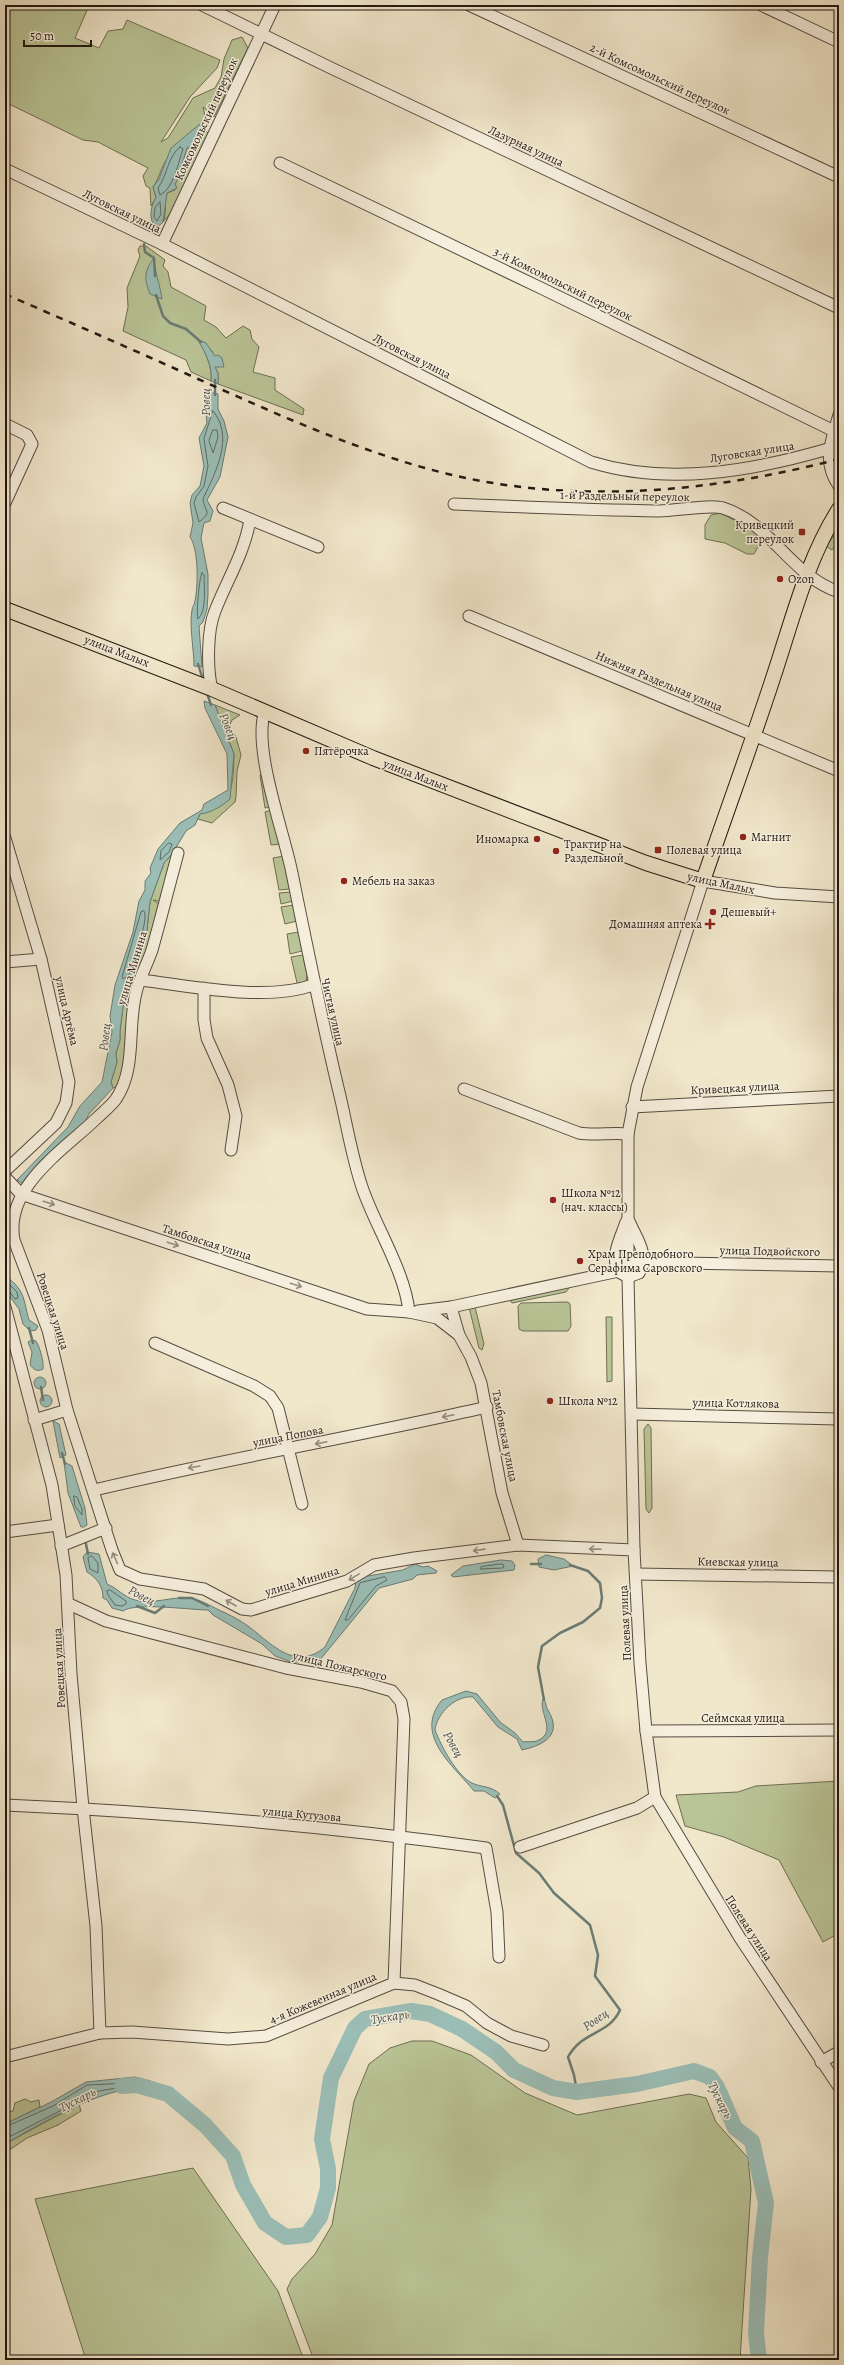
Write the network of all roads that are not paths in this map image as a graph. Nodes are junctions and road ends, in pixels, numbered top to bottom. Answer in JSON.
{"nodes":[{"id":1,"x":202,"y":5,"type":"edge"},
{"id":2,"x":275,"y":5,"type":"edge"},
{"id":3,"x":469,"y":5,"type":"edge"},
{"id":4,"x":761,"y":5,"type":"edge"},
{"id":5,"x":260,"y":33,"type":"junction"},
{"id":6,"x":839,"y":42,"type":"edge"},
{"id":7,"x":280,"y":163,"type":"dead end"},
{"id":8,"x":5,"y":169,"type":"edge"},
{"id":9,"x":839,"y":177,"type":"edge"},
{"id":10,"x":162,"y":244,"type":"junction"},
{"id":11,"x":839,"y":308,"type":"edge"},
{"id":12,"x":839,"y":415,"type":"edge"},
{"id":13,"x":5,"y":424,"type":"edge"},
{"id":14,"x":833,"y":439,"type":"edge"},
{"id":15,"x":839,"y":486,"type":"edge"},
{"id":16,"x":5,"y":503,"type":"edge"},
{"id":17,"x":454,"y":504,"type":"dead end"},
{"id":18,"x":222,"y":508,"type":"dead end"},
{"id":19,"x":839,"y":509,"type":"edge"},
{"id":20,"x":250,"y":520,"type":"junction"},
{"id":21,"x":318,"y":547,"type":"dead end"},
{"id":22,"x":806,"y":574,"type":"junction"},
{"id":23,"x":839,"y":592,"type":"edge"},
{"id":24,"x":5,"y":609,"type":"edge"},
{"id":25,"x":469,"y":616,"type":"dead end"},
{"id":26,"x":212,"y":689,"type":"junction"},
{"id":27,"x":265,"y":711,"type":"junction"},
{"id":28,"x":754,"y":734,"type":"junction"},
{"id":29,"x":839,"y":771,"type":"edge"},
{"id":30,"x":5,"y":838,"type":"edge"},
{"id":31,"x":178,"y":853,"type":"dead end"},
{"id":32,"x":703,"y":881,"type":"junction"},
{"id":33,"x":839,"y":897,"type":"edge"},
{"id":34,"x":41,"y":959,"type":"junction"},
{"id":35,"x":5,"y":962,"type":"edge"},
{"id":36,"x":141,"y":980,"type":"junction"},
{"id":37,"x":313,"y":985,"type":"junction"},
{"id":38,"x":204,"y":988,"type":"junction"},
{"id":39,"x":464,"y":1089,"type":"dead end"},
{"id":40,"x":839,"y":1096,"type":"edge"},
{"id":41,"x":632,"y":1107,"type":"junction"},
{"id":42,"x":628,"y":1134,"type":"junction"},
{"id":43,"x":231,"y":1150,"type":"dead end"},
{"id":44,"x":5,"y":1171,"type":"edge"},
{"id":45,"x":5,"y":1177,"type":"edge"},
{"id":46,"x":21,"y":1194,"type":"junction"},
{"id":47,"x":628,"y":1216,"type":"junction"},
{"id":48,"x":643,"y":1262,"type":"junction"},
{"id":49,"x":839,"y":1266,"type":"edge"},
{"id":50,"x":625,"y":1270,"type":"junction"},
{"id":51,"x":5,"y":1307,"type":"edge"},
{"id":52,"x":451,"y":1307,"type":"junction"},
{"id":53,"x":410,"y":1312,"type":"junction"},
{"id":54,"x":459,"y":1335,"type":"junction"},
{"id":55,"x":154,"y":1343,"type":"dead end"},
{"id":56,"x":486,"y":1407,"type":"junction"},
{"id":57,"x":67,"y":1410,"type":"junction"},
{"id":58,"x":632,"y":1414,"type":"junction"},
{"id":59,"x":839,"y":1419,"type":"edge"},
{"id":60,"x":34,"y":1420,"type":"junction"},
{"id":61,"x":289,"y":1450,"type":"junction"},
{"id":62,"x":94,"y":1490,"type":"junction"},
{"id":63,"x":302,"y":1504,"type":"dead end"},
{"id":64,"x":58,"y":1525,"type":"junction"},
{"id":65,"x":106,"y":1528,"type":"junction"},
{"id":66,"x":5,"y":1532,"type":"edge"},
{"id":67,"x":518,"y":1545,"type":"junction"},
{"id":68,"x":61,"y":1546,"type":"junction"},
{"id":69,"x":634,"y":1550,"type":"junction"},
{"id":70,"x":636,"y":1574,"type":"junction"},
{"id":71,"x":839,"y":1577,"type":"edge"},
{"id":72,"x":69,"y":1604,"type":"junction"},
{"id":73,"x":839,"y":1730,"type":"edge"},
{"id":74,"x":646,"y":1731,"type":"junction"},
{"id":75,"x":655,"y":1797,"type":"junction"},
{"id":76,"x":5,"y":1804,"type":"edge"},
{"id":77,"x":83,"y":1808,"type":"junction"},
{"id":78,"x":398,"y":1836,"type":"junction"},
{"id":79,"x":520,"y":1847,"type":"dead end"},
{"id":80,"x":499,"y":1957,"type":"dead end"},
{"id":81,"x":394,"y":1983,"type":"junction"},
{"id":82,"x":100,"y":2033,"type":"junction"},
{"id":83,"x":543,"y":2045,"type":"dead end"},
{"id":84,"x":839,"y":2052,"type":"edge"},
{"id":85,"x":5,"y":2057,"type":"edge"},
{"id":86,"x":821,"y":2062,"type":"junction"},
{"id":87,"x":839,"y":2087,"type":"edge"}],
"edges":[{"from":1,"to":5,"type":"street","name":"Лазурная улица"},
{"from":2,"to":5,"type":"street","name":"Комсомольский переулок"},
{"from":3,"to":9,"type":"street","name":"2-й Комсомольский переулок"},
{"from":4,"to":6,"type":"street"},
{"from":5,"to":10,"type":"street","name":"Комсомольский переулок"},
{"from":5,"to":11,"type":"street","name":"Лазурная улица"},
{"from":7,"to":14,"type":"street","name":"3-й Комсомольский переулок"},
{"from":8,"to":10,"type":"street","name":"Луговская улица"},
{"from":10,"to":14,"type":"street","name":"Луговская улица"},
{"from":12,"to":14,"type":"street"},
{"from":13,"to":16,"type":"street"},
{"from":14,"to":15,"type":"street"},
{"from":17,"to":22,"type":"street","name":"1-й Раздельный переулок"},
{"from":18,"to":20,"type":"street"},
{"from":19,"to":22,"type":"main road"},
{"from":20,"to":21,"type":"street"},
{"from":20,"to":26,"type":"street"},
{"from":22,"to":23,"type":"street","name":"1-й Раздельный переулок"},
{"from":22,"to":28,"type":"main road"},
{"from":24,"to":26,"type":"main road","name":"улица Малых"},
{"from":25,"to":28,"type":"street","name":"Нижняя Раздельная улица"},
{"from":26,"to":27,"type":"main road","name":"улица Малых"},
{"from":27,"to":32,"type":"main road","name":"улица Малых"},
{"from":27,"to":37,"type":"street","name":"Чистая улица"},
{"from":28,"to":29,"type":"street","name":"Нижняя Раздельная улица"},
{"from":28,"to":32,"type":"main road"},
{"from":30,"to":34,"type":"street","name":"улица Артёма"},
{"from":31,"to":36,"type":"street","name":"улица Минина"},
{"from":32,"to":33,"type":"street","name":"улица Малых"},
{"from":32,"to":41,"type":"street","name":"Полевая улица"},
{"from":34,"to":35,"type":"street"},
{"from":34,"to":44,"type":"street","name":"улица Артёма"},
{"from":36,"to":38,"type":"street"},
{"from":36,"to":46,"type":"street","name":"улица Минина"},
{"from":37,"to":38,"type":"street"},
{"from":37,"to":53,"type":"street","name":"Чистая улица"},
{"from":38,"to":43,"type":"street"},
{"from":39,"to":42,"type":"street"},
{"from":40,"to":41,"type":"street","name":"Кривецкая улица"},
{"from":41,"to":42,"type":"street","name":"Полевая улица"},
{"from":42,"to":47,"type":"street","name":"Полевая улица"},
{"from":45,"to":46,"type":"street","name":"Тамбовская улица"},
{"from":46,"to":53,"type":"street","name":"Тамбовская улица","one_way":true},
{"from":46,"to":57,"type":"street","name":"Ровецкая улица"},
{"from":47,"to":48,"type":"street"},
{"from":47,"to":50,"type":"street","name":"Полевая улица"},
{"from":48,"to":49,"type":"street","name":"улица Подвойского"},
{"from":48,"to":50,"type":"street","name":"улица Подвойского"},
{"from":48,"to":50,"type":"street"},
{"from":50,"to":52,"type":"street","name":"Тамбовская улица"},
{"from":50,"to":58,"type":"street","name":"Полевая улица"},
{"from":51,"to":60,"type":"street","name":"Ровецкая улица"},
{"from":52,"to":53,"type":"street","name":"Тамбовская улица"},
{"from":52,"to":54,"type":"street","name":"Тамбовская улица"},
{"from":53,"to":54,"type":"street","name":"Тамбовская улица"},
{"from":54,"to":56,"type":"street","name":"Тамбовская улица"},
{"from":55,"to":61,"type":"street"},
{"from":56,"to":61,"type":"street","name":"улица Попова","one_way":true},
{"from":56,"to":67,"type":"street","name":"Тамбовская улица"},
{"from":57,"to":60,"type":"street"},
{"from":57,"to":62,"type":"street","name":"Ровецкая улица"},
{"from":58,"to":59,"type":"street","name":"улица Котлякова"},
{"from":58,"to":69,"type":"street","name":"Полевая улица"},
{"from":60,"to":64,"type":"street","name":"Ровецкая улица"},
{"from":61,"to":62,"type":"street","name":"улица Попова","one_way":true},
{"from":61,"to":63,"type":"street"},
{"from":62,"to":65,"type":"street","name":"Ровецкая улица"},
{"from":64,"to":66,"type":"street"},
{"from":64,"to":68,"type":"street","name":"Ровецкая улица"},
{"from":67,"to":65,"type":"street","name":"улица Минина","one_way":true},
{"from":65,"to":68,"type":"street"},
{"from":69,"to":67,"type":"street","name":"улица Минина","one_way":true},
{"from":68,"to":72,"type":"street","name":"Ровецкая улица"},
{"from":69,"to":70,"type":"street","name":"Полевая улица"},
{"from":70,"to":71,"type":"street","name":"Киевская улица"},
{"from":70,"to":74,"type":"street","name":"Полевая улица"},
{"from":72,"to":77,"type":"street","name":"Ровецкая улица"},
{"from":72,"to":78,"type":"street","name":"улица Пожарского"},
{"from":73,"to":74,"type":"street","name":"Сеймская улица"},
{"from":74,"to":75,"type":"street","name":"Полевая улица"},
{"from":75,"to":79,"type":"street"},
{"from":75,"to":86,"type":"street","name":"Полевая улица"},
{"from":76,"to":77,"type":"street","name":"улица Кутузова"},
{"from":77,"to":78,"type":"street","name":"улица Кутузова"},
{"from":77,"to":82,"type":"street","name":"Ровецкая улица"},
{"from":78,"to":80,"type":"street","name":"улица Кутузова"},
{"from":78,"to":81,"type":"street","name":"улица Пожарского"},
{"from":81,"to":82,"type":"street","name":"4-я Кожевенная улица"},
{"from":81,"to":83,"type":"street","name":"4-я Кожевенная улица"},
{"from":82,"to":85,"type":"street","name":"4-я Кожевенная улица"},
{"from":84,"to":86,"type":"street"},
{"from":86,"to":87,"type":"street","name":"Полевая улица"}]}
